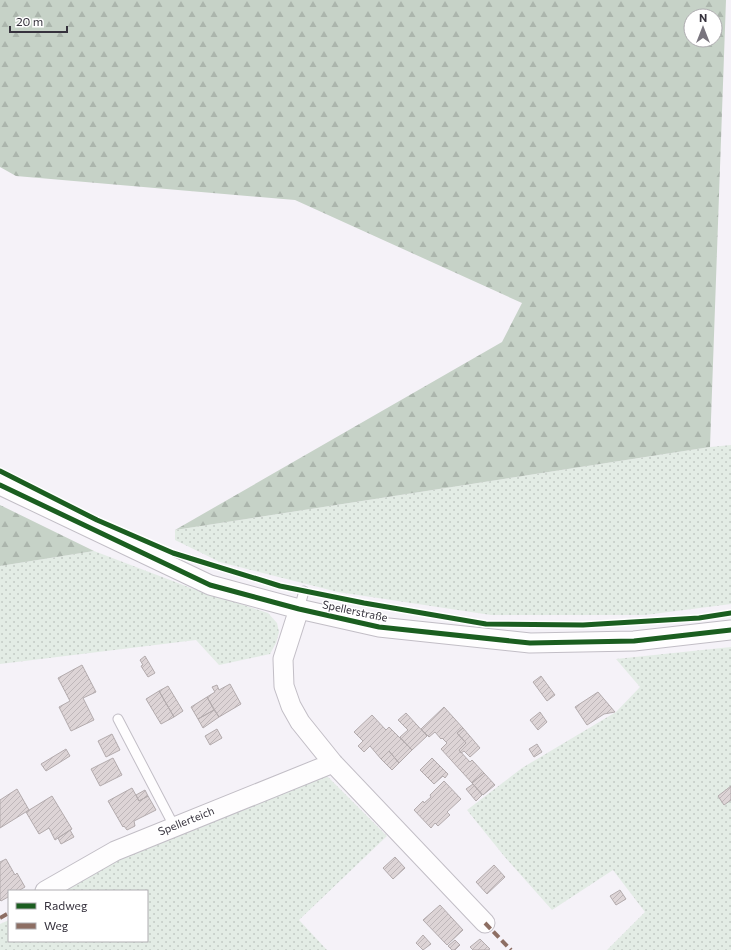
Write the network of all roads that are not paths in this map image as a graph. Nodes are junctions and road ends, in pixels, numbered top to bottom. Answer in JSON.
{"nodes":[{"id":1,"x":0,"y":485,"type":"edge"},
{"id":2,"x":304,"y":591,"type":"dead end"},
{"id":3,"x":299,"y":609,"type":"junction"},
{"id":4,"x":731,"y":630,"type":"edge"},
{"id":5,"x":118,"y":719,"type":"dead end"},
{"id":6,"x":333,"y":763,"type":"junction"},
{"id":7,"x":174,"y":826,"type":"junction"},
{"id":8,"x":47,"y":890,"type":"edge"},
{"id":9,"x":485,"y":923,"type":"dead end"}],
"edges":[{"from":1,"to":3,"type":"street","name":"Spellerstraße"},
{"from":2,"to":3,"type":"lane"},
{"from":3,"to":4,"type":"street","name":"Spellerstraße"},
{"from":3,"to":6,"type":"street"},
{"from":5,"to":7,"type":"lane"},
{"from":6,"to":7,"type":"street","name":"Spellerteich"},
{"from":6,"to":9,"type":"street"},
{"from":7,"to":8,"type":"street","name":"Spellerteich"}]}
